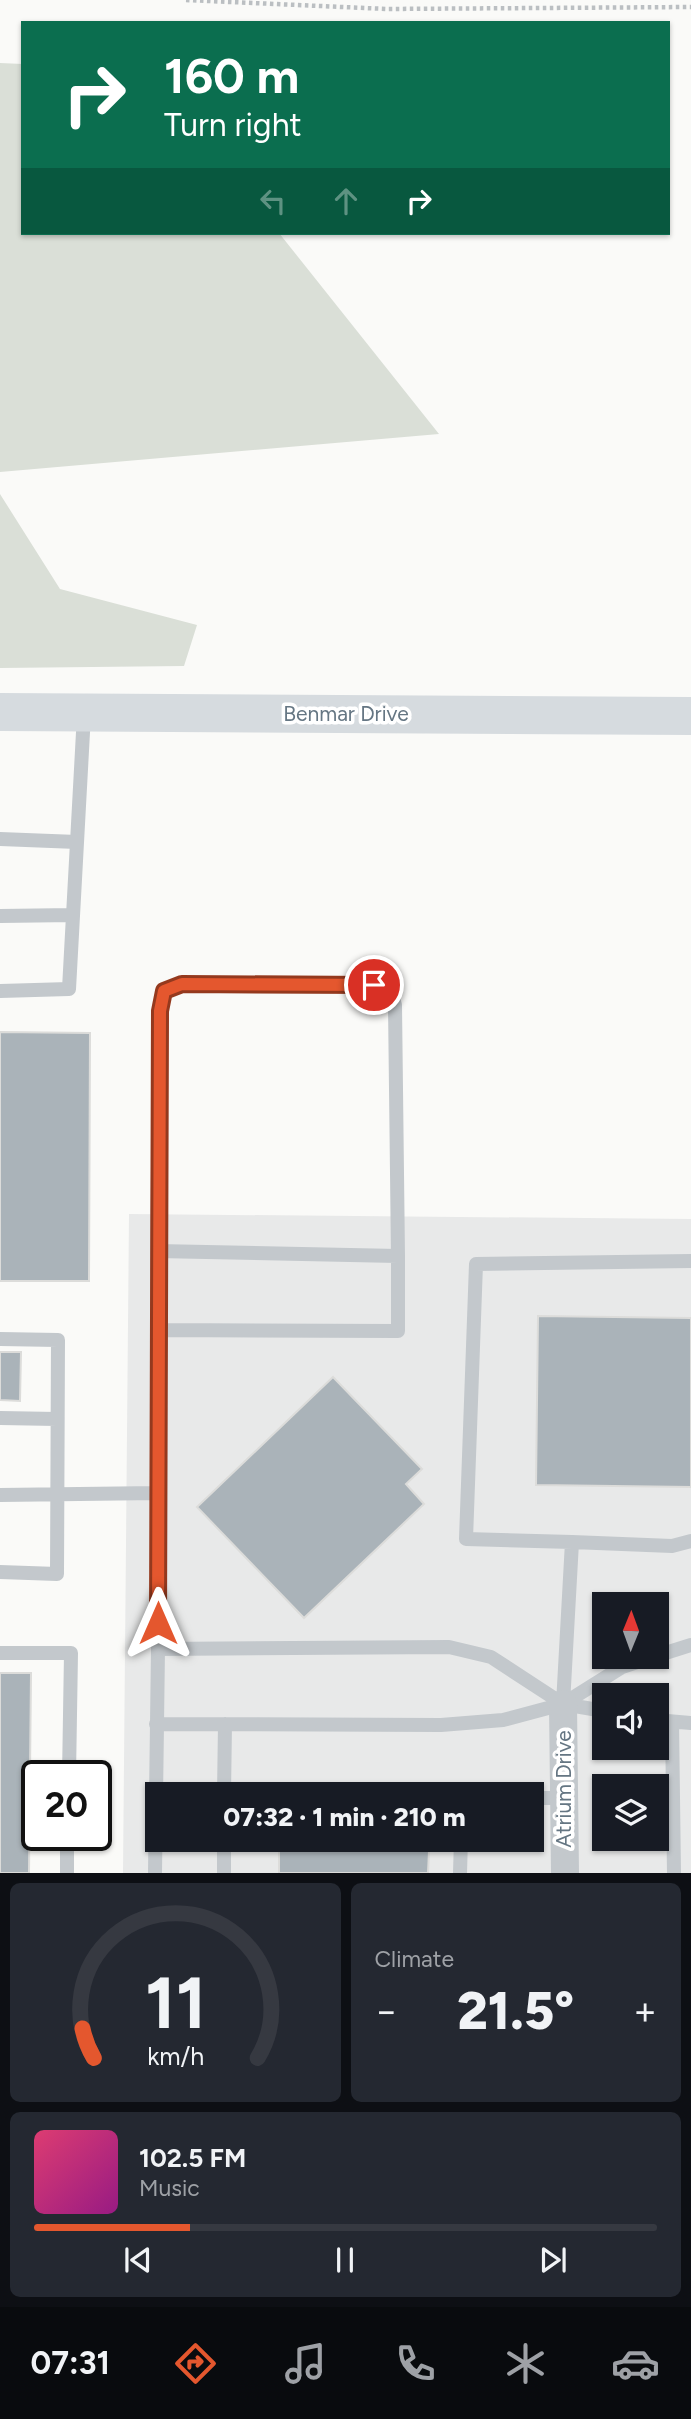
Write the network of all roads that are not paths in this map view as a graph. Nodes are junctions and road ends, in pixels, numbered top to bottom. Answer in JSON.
{"nodes":[{"id":1,"x":0,"y":712,"type":"edge"},
{"id":2,"x":84,"y":713,"type":"junction"},
{"id":3,"x":691,"y":716,"type":"edge"},
{"id":4,"x":0,"y":839,"type":"edge"},
{"id":5,"x":77,"y":842,"type":"junction"},
{"id":6,"x":73,"y":915,"type":"junction"},
{"id":7,"x":0,"y":916,"type":"edge"},
{"id":8,"x":0,"y":991,"type":"edge"},
{"id":9,"x":158,"y":1251,"type":"junction"},
{"id":10,"x":398,"y":1256,"type":"junction"},
{"id":11,"x":691,"y":1261,"type":"edge"},
{"id":12,"x":158,"y":1330,"type":"junction"},
{"id":13,"x":0,"y":1339,"type":"edge"},
{"id":14,"x":0,"y":1418,"type":"edge"},
{"id":15,"x":57,"y":1419,"type":"junction"},
{"id":16,"x":158,"y":1493,"type":"junction"},
{"id":17,"x":0,"y":1495,"type":"edge"},
{"id":18,"x":58,"y":1495,"type":"junction"},
{"id":19,"x":691,"y":1541,"type":"edge"},
{"id":20,"x":572,"y":1542,"type":"junction"},
{"id":21,"x":0,"y":1572,"type":"edge"},
{"id":22,"x":691,"y":1645,"type":"edge"},
{"id":23,"x":158,"y":1649,"type":"junction"},
{"id":24,"x":669,"y":1652,"type":"edge"},
{"id":25,"x":0,"y":1653,"type":"edge"},
{"id":26,"x":616,"y":1670,"type":"edge"},
{"id":27,"x":564,"y":1704,"type":"junction"},
{"id":28,"x":592,"y":1709,"type":"edge"},
{"id":29,"x":669,"y":1722,"type":"edge"},
{"id":30,"x":672,"y":1722,"type":"junction"},
{"id":31,"x":691,"y":1723,"type":"edge"},
{"id":32,"x":156,"y":1724,"type":"junction"},
{"id":33,"x":225,"y":1724,"type":"junction"},
{"id":34,"x":69,"y":1760,"type":"edge"},
{"id":35,"x":224,"y":1782,"type":"edge"},
{"id":36,"x":544,"y":1798,"type":"edge"},
{"id":37,"x":564,"y":1798,"type":"junction"},
{"id":38,"x":67,"y":1851,"type":"edge"},
{"id":39,"x":224,"y":1852,"type":"edge"},
{"id":40,"x":461,"y":1852,"type":"edge"},
{"id":41,"x":67,"y":1873,"type":"edge"},
{"id":42,"x":155,"y":1873,"type":"edge"},
{"id":43,"x":224,"y":1873,"type":"edge"},
{"id":44,"x":460,"y":1873,"type":"edge"},
{"id":45,"x":565,"y":1873,"type":"edge"},
{"id":46,"x":674,"y":1873,"type":"edge"}],
"edges":[{"from":1,"to":2,"type":"street","name":"Benmar Drive"},
{"from":2,"to":3,"type":"street","name":"Benmar Drive"},
{"from":2,"to":5,"type":"lane"},
{"from":4,"to":5,"type":"lane"},
{"from":5,"to":6,"type":"lane"},
{"from":6,"to":7,"type":"lane"},
{"from":6,"to":8,"type":"lane"},
{"from":9,"to":10,"type":"lane"},
{"from":9,"to":10,"type":"lane"},
{"from":9,"to":12,"type":"lane"},
{"from":10,"to":12,"type":"lane"},
{"from":11,"to":20,"type":"lane"},
{"from":12,"to":16,"type":"lane"},
{"from":13,"to":15,"type":"lane"},
{"from":14,"to":15,"type":"lane"},
{"from":15,"to":18,"type":"lane"},
{"from":16,"to":18,"type":"lane"},
{"from":16,"to":23,"type":"lane"},
{"from":17,"to":18,"type":"lane"},
{"from":18,"to":21,"type":"lane"},
{"from":19,"to":20,"type":"lane"},
{"from":20,"to":27,"type":"lane"},
{"from":22,"to":24,"type":"lane"},
{"from":23,"to":27,"type":"lane"},
{"from":23,"to":32,"type":"lane"},
{"from":25,"to":34,"type":"lane"},
{"from":26,"to":27,"type":"lane"},
{"from":27,"to":28,"type":"lane"},
{"from":27,"to":33,"type":"lane"},
{"from":27,"to":37,"type":"street","name":"Atrium Drive"},
{"from":29,"to":30,"type":"lane"},
{"from":30,"to":31,"type":"lane"},
{"from":30,"to":46,"type":"lane"},
{"from":32,"to":33,"type":"lane"},
{"from":32,"to":42,"type":"lane"},
{"from":33,"to":35,"type":"lane"},
{"from":36,"to":37,"type":"lane"},
{"from":37,"to":45,"type":"street","name":"Atrium Drive"},
{"from":38,"to":41,"type":"lane"},
{"from":39,"to":43,"type":"lane"},
{"from":40,"to":44,"type":"lane"}]}
